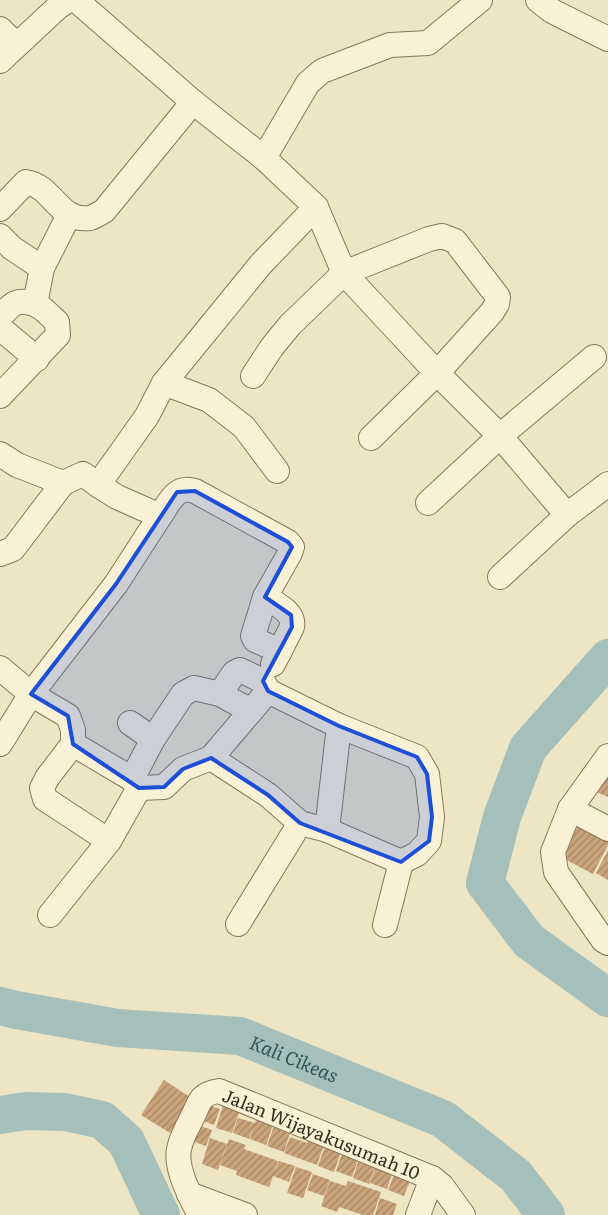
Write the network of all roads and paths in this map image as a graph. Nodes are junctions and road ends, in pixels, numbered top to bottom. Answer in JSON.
{"nodes":[{"id":1,"x":69,"y":0,"type":"edge"},
{"id":2,"x":76,"y":0,"type":"edge"},
{"id":3,"x":480,"y":0,"type":"edge"},
{"id":4,"x":538,"y":0,"type":"edge"},
{"id":5,"x":608,"y":39,"type":"edge"},
{"id":6,"x":5,"y":45,"type":"edge"},
{"id":7,"x":193,"y":102,"type":"junction"},
{"id":8,"x":264,"y":158,"type":"junction"},
{"id":9,"x":316,"y":207,"type":"junction"},
{"id":10,"x":0,"y":209,"type":"edge"},
{"id":11,"x":69,"y":215,"type":"junction"},
{"id":12,"x":0,"y":236,"type":"edge"},
{"id":13,"x":42,"y":268,"type":"junction"},
{"id":14,"x":344,"y":273,"type":"junction"},
{"id":15,"x":35,"y":304,"type":"junction"},
{"id":16,"x":0,"y":317,"type":"edge"},
{"id":17,"x":0,"y":328,"type":"edge"},
{"id":18,"x":594,"y":357,"type":"dead end"},
{"id":19,"x":37,"y":359,"type":"junction"},
{"id":20,"x":437,"y":373,"type":"junction"},
{"id":21,"x":253,"y":376,"type":"dead end"},
{"id":22,"x":164,"y":383,"type":"junction"},
{"id":23,"x":0,"y":396,"type":"edge"},
{"id":24,"x":500,"y":436,"type":"junction"},
{"id":25,"x":371,"y":438,"type":"dead end"},
{"id":26,"x":0,"y":454,"type":"edge"},
{"id":27,"x":277,"y":471,"type":"dead end"},
{"id":28,"x":62,"y":483,"type":"junction"},
{"id":29,"x":608,"y":484,"type":"edge"},
{"id":30,"x":98,"y":485,"type":"junction"},
{"id":31,"x":428,"y":503,"type":"dead end"},
{"id":32,"x":567,"y":515,"type":"junction"},
{"id":33,"x":160,"y":516,"type":"junction"},
{"id":34,"x":0,"y":554,"type":"edge"},
{"id":35,"x":500,"y":577,"type":"dead end"},
{"id":36,"x":265,"y":597,"type":"junction"},
{"id":37,"x":280,"y":651,"type":"junction"},
{"id":38,"x":0,"y":668,"type":"edge"},
{"id":39,"x":266,"y":686,"type":"junction"},
{"id":40,"x":31,"y":694,"type":"junction"},
{"id":41,"x":220,"y":694,"type":"junction"},
{"id":42,"x":251,"y":711,"type":"junction"},
{"id":43,"x":130,"y":723,"type":"dead end"},
{"id":44,"x":339,"y":726,"type":"junction"},
{"id":45,"x":153,"y":739,"type":"junction"},
{"id":46,"x":0,"y":744,"type":"edge"},
{"id":47,"x":73,"y":744,"type":"junction"},
{"id":48,"x":608,"y":756,"type":"edge"},
{"id":49,"x":211,"y":758,"type":"junction"},
{"id":50,"x":136,"y":784,"type":"junction"},
{"id":51,"x":570,"y":809,"type":"junction"},
{"id":52,"x":300,"y":823,"type":"junction"},
{"id":53,"x":608,"y":829,"type":"edge"},
{"id":54,"x":327,"y":830,"type":"junction"},
{"id":55,"x":109,"y":841,"type":"junction"},
{"id":56,"x":401,"y":862,"type":"junction"},
{"id":57,"x":50,"y":915,"type":"dead end"},
{"id":58,"x":238,"y":924,"type":"dead end"},
{"id":59,"x":385,"y":925,"type":"dead end"},
{"id":60,"x":608,"y":943,"type":"edge"},
{"id":61,"x":432,"y":1178,"type":"junction"},
{"id":62,"x":189,"y":1194,"type":"junction"},
{"id":63,"x":200,"y":1215,"type":"edge"},
{"id":64,"x":246,"y":1215,"type":"edge"},
{"id":65,"x":418,"y":1215,"type":"edge"},
{"id":66,"x":463,"y":1215,"type":"edge"}],
"edges":[{"from":1,"to":6,"type":"street"},
{"from":2,"to":7,"type":"street"},
{"from":3,"to":8,"type":"street"},
{"from":4,"to":5,"type":"street"},
{"from":7,"to":8,"type":"street"},
{"from":7,"to":11,"type":"street"},
{"from":8,"to":9,"type":"street"},
{"from":9,"to":14,"type":"street"},
{"from":9,"to":22,"type":"street"},
{"from":10,"to":11,"type":"street"},
{"from":11,"to":13,"type":"street"},
{"from":12,"to":13,"type":"street"},
{"from":13,"to":15,"type":"street"},
{"from":14,"to":20,"type":"street"},
{"from":14,"to":20,"type":"street"},
{"from":14,"to":21,"type":"street"},
{"from":15,"to":16,"type":"street"},
{"from":15,"to":19,"type":"street"},
{"from":17,"to":19,"type":"street"},
{"from":18,"to":24,"type":"street"},
{"from":19,"to":23,"type":"street"},
{"from":20,"to":24,"type":"street"},
{"from":20,"to":25,"type":"street"},
{"from":22,"to":27,"type":"street"},
{"from":22,"to":30,"type":"street"},
{"from":24,"to":31,"type":"street"},
{"from":24,"to":32,"type":"street"},
{"from":26,"to":28,"type":"street"},
{"from":28,"to":30,"type":"street"},
{"from":28,"to":34,"type":"street"},
{"from":29,"to":32,"type":"street"},
{"from":30,"to":33,"type":"street"},
{"from":32,"to":35,"type":"street"},
{"from":33,"to":36,"type":"street"},
{"from":33,"to":40,"type":"street"},
{"from":36,"to":37,"type":"street"},
{"from":36,"to":37,"type":"street"},
{"from":37,"to":39,"type":"street"},
{"from":38,"to":40,"type":"street"},
{"from":39,"to":41,"type":"street"},
{"from":39,"to":42,"type":"street"},
{"from":39,"to":44,"type":"street"},
{"from":40,"to":46,"type":"street"},
{"from":40,"to":47,"type":"street"},
{"from":41,"to":42,"type":"street"},
{"from":41,"to":45,"type":"street"},
{"from":42,"to":49,"type":"street"},
{"from":43,"to":45,"type":"street"},
{"from":44,"to":54,"type":"street"},
{"from":44,"to":56,"type":"street"},
{"from":45,"to":50,"type":"street"},
{"from":47,"to":50,"type":"street"},
{"from":47,"to":55,"type":"street"},
{"from":48,"to":51,"type":"street"},
{"from":49,"to":50,"type":"street"},
{"from":49,"to":52,"type":"street"},
{"from":50,"to":55,"type":"street"},
{"from":51,"to":53,"type":"street"},
{"from":51,"to":60,"type":"street"},
{"from":52,"to":54,"type":"street"},
{"from":52,"to":58,"type":"street"},
{"from":54,"to":56,"type":"street"},
{"from":55,"to":57,"type":"street"},
{"from":56,"to":59,"type":"street"},
{"from":61,"to":62,"type":"street","name":"Jalan Wijayakusumah 10"},
{"from":61,"to":65,"type":"street"},
{"from":61,"to":66,"type":"street","name":"Jalan Wijayakusumah 10"},
{"from":62,"to":63,"type":"street","name":"Jalan Wijayakusumah 10"},
{"from":62,"to":64,"type":"street"}]}
